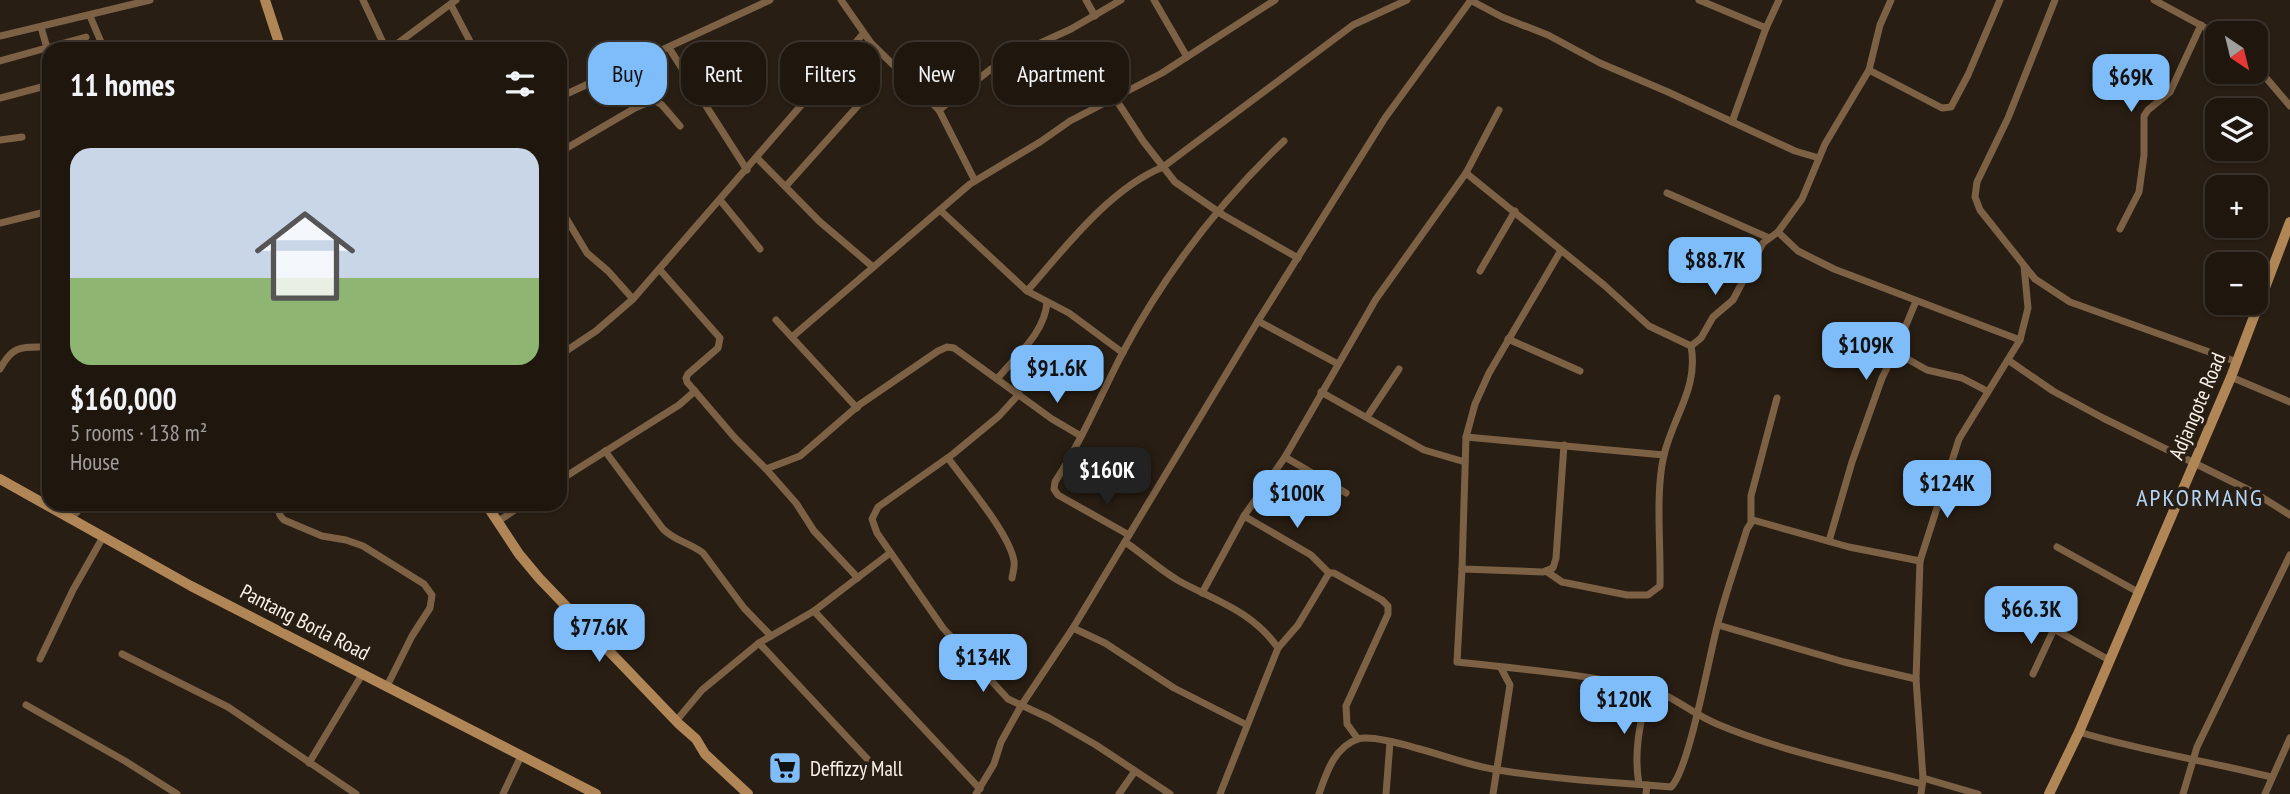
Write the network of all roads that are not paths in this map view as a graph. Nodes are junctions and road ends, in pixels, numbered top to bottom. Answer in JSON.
{"nodes":[{"id":1,"x":150,"y":0,"type":"edge"},
{"id":2,"x":265,"y":0,"type":"edge"},
{"id":3,"x":363,"y":0,"type":"edge"},
{"id":4,"x":770,"y":0,"type":"edge"},
{"id":5,"x":841,"y":0,"type":"edge"},
{"id":6,"x":1086,"y":0,"type":"edge"},
{"id":7,"x":1121,"y":0,"type":"edge"},
{"id":8,"x":1154,"y":0,"type":"edge"},
{"id":9,"x":1275,"y":0,"type":"edge"},
{"id":10,"x":1406,"y":0,"type":"edge"},
{"id":11,"x":1471,"y":0,"type":"edge"},
{"id":12,"x":1699,"y":0,"type":"edge"},
{"id":13,"x":1779,"y":0,"type":"edge"},
{"id":14,"x":1891,"y":0,"type":"edge"},
{"id":15,"x":2000,"y":0,"type":"edge"},
{"id":16,"x":2055,"y":0,"type":"edge"},
{"id":17,"x":2154,"y":0,"type":"edge"},
{"id":18,"x":454,"y":3,"type":"edge"},
{"id":19,"x":90,"y":16,"type":"junction"},
{"id":20,"x":1095,"y":16,"type":"junction"},
{"id":21,"x":2201,"y":25,"type":"junction"},
{"id":22,"x":41,"y":27,"type":"junction"},
{"id":23,"x":2205,"y":27,"type":"edge"},
{"id":24,"x":1766,"y":28,"type":"junction"},
{"id":25,"x":863,"y":34,"type":"junction"},
{"id":26,"x":0,"y":36,"type":"edge"},
{"id":27,"x":86,"y":37,"type":"dead end"},
{"id":28,"x":46,"y":42,"type":"edge"},
{"id":29,"x":66,"y":42,"type":"edge"},
{"id":30,"x":101,"y":42,"type":"edge"},
{"id":31,"x":279,"y":42,"type":"edge"},
{"id":32,"x":384,"y":42,"type":"edge"},
{"id":33,"x":398,"y":42,"type":"edge"},
{"id":34,"x":471,"y":42,"type":"edge"},
{"id":35,"x":42,"y":48,"type":"edge"},
{"id":36,"x":669,"y":48,"type":"junction"},
{"id":37,"x":1187,"y":57,"type":"junction"},
{"id":38,"x":0,"y":61,"type":"edge"},
{"id":39,"x":1869,"y":70,"type":"junction"},
{"id":40,"x":2268,"y":80,"type":"edge"},
{"id":41,"x":42,"y":87,"type":"edge"},
{"id":42,"x":1129,"y":90,"type":"edge"},
{"id":43,"x":567,"y":94,"type":"edge"},
{"id":44,"x":0,"y":98,"type":"edge"},
{"id":45,"x":859,"y":105,"type":"edge"},
{"id":46,"x":1101,"y":105,"type":"edge"},
{"id":47,"x":1120,"y":105,"type":"edge"},
{"id":48,"x":2290,"y":106,"type":"edge"},
{"id":49,"x":939,"y":110,"type":"junction"},
{"id":50,"x":1499,"y":110,"type":"dead end"},
{"id":51,"x":1732,"y":122,"type":"junction"},
{"id":52,"x":680,"y":125,"type":"dead end"},
{"id":53,"x":22,"y":137,"type":"dead end"},
{"id":54,"x":0,"y":140,"type":"edge"},
{"id":55,"x":1284,"y":141,"type":"dead end"},
{"id":56,"x":567,"y":148,"type":"edge"},
{"id":57,"x":757,"y":158,"type":"junction"},
{"id":58,"x":1819,"y":158,"type":"junction"},
{"id":59,"x":1163,"y":167,"type":"junction"},
{"id":60,"x":747,"y":170,"type":"junction"},
{"id":61,"x":1466,"y":173,"type":"junction"},
{"id":62,"x":975,"y":181,"type":"junction"},
{"id":63,"x":786,"y":186,"type":"junction"},
{"id":64,"x":1667,"y":193,"type":"dead end"},
{"id":65,"x":720,"y":200,"type":"junction"},
{"id":66,"x":940,"y":210,"type":"junction"},
{"id":67,"x":1515,"y":211,"type":"junction"},
{"id":68,"x":1219,"y":212,"type":"junction"},
{"id":69,"x":42,"y":213,"type":"edge"},
{"id":70,"x":567,"y":220,"type":"edge"},
{"id":71,"x":2290,"y":222,"type":"edge"},
{"id":72,"x":0,"y":223,"type":"edge"},
{"id":73,"x":2120,"y":229,"type":"dead end"},
{"id":74,"x":1778,"y":232,"type":"junction"},
{"id":75,"x":1769,"y":238,"type":"junction"},
{"id":76,"x":760,"y":248,"type":"dead end"},
{"id":77,"x":1560,"y":252,"type":"junction"},
{"id":78,"x":1298,"y":258,"type":"junction"},
{"id":79,"x":2024,"y":266,"type":"junction"},
{"id":80,"x":873,"y":267,"type":"junction"},
{"id":81,"x":660,"y":270,"type":"junction"},
{"id":82,"x":1480,"y":271,"type":"dead end"},
{"id":83,"x":1027,"y":291,"type":"junction"},
{"id":84,"x":633,"y":299,"type":"junction"},
{"id":85,"x":1916,"y":301,"type":"junction"},
{"id":86,"x":1047,"y":302,"type":"junction"},
{"id":87,"x":776,"y":320,"type":"dead end"},
{"id":88,"x":1258,"y":321,"type":"junction"},
{"id":89,"x":792,"y":337,"type":"junction"},
{"id":90,"x":1508,"y":339,"type":"junction"},
{"id":91,"x":2020,"y":340,"type":"junction"},
{"id":92,"x":1691,"y":346,"type":"junction"},
{"id":93,"x":42,"y":347,"type":"edge"},
{"id":94,"x":567,"y":350,"type":"edge"},
{"id":95,"x":1895,"y":352,"type":"junction"},
{"id":96,"x":1123,"y":353,"type":"junction"},
{"id":97,"x":2008,"y":360,"type":"junction"},
{"id":98,"x":2237,"y":362,"type":"junction"},
{"id":99,"x":1338,"y":364,"type":"junction"},
{"id":100,"x":0,"y":369,"type":"edge"},
{"id":101,"x":1399,"y":369,"type":"dead end"},
{"id":102,"x":1580,"y":372,"type":"dead end"},
{"id":103,"x":2231,"y":377,"type":"junction"},
{"id":104,"x":997,"y":379,"type":"junction"},
{"id":105,"x":695,"y":391,"type":"junction"},
{"id":106,"x":1987,"y":391,"type":"junction"},
{"id":107,"x":1321,"y":392,"type":"junction"},
{"id":108,"x":1020,"y":394,"type":"junction"},
{"id":109,"x":1777,"y":398,"type":"dead end"},
{"id":110,"x":2290,"y":402,"type":"edge"},
{"id":111,"x":857,"y":408,"type":"junction"},
{"id":112,"x":1367,"y":418,"type":"junction"},
{"id":113,"x":1081,"y":436,"type":"junction"},
{"id":114,"x":1466,"y":437,"type":"junction"},
{"id":115,"x":1564,"y":444,"type":"junction"},
{"id":116,"x":605,"y":450,"type":"junction"},
{"id":117,"x":1664,"y":455,"type":"junction"},
{"id":118,"x":1285,"y":457,"type":"junction"},
{"id":119,"x":948,"y":458,"type":"junction"},
{"id":120,"x":2194,"y":461,"type":"junction"},
{"id":121,"x":1465,"y":462,"type":"junction"},
{"id":122,"x":766,"y":469,"type":"junction"},
{"id":123,"x":567,"y":475,"type":"edge"},
{"id":124,"x":0,"y":480,"type":"edge"},
{"id":125,"x":1346,"y":493,"type":"dead end"},
{"id":126,"x":42,"y":503,"type":"edge"},
{"id":127,"x":56,"y":511,"type":"edge"},
{"id":128,"x":78,"y":511,"type":"edge"},
{"id":129,"x":278,"y":511,"type":"edge"},
{"id":130,"x":490,"y":511,"type":"edge"},
{"id":131,"x":514,"y":511,"type":"edge"},
{"id":132,"x":2290,"y":515,"type":"edge"},
{"id":133,"x":1244,"y":516,"type":"junction"},
{"id":134,"x":70,"y":519,"type":"junction"},
{"id":135,"x":1751,"y":521,"type":"junction"},
{"id":136,"x":497,"y":522,"type":"junction"},
{"id":137,"x":103,"y":537,"type":"junction"},
{"id":138,"x":1127,"y":539,"type":"junction"},
{"id":139,"x":1829,"y":541,"type":"junction"},
{"id":140,"x":2057,"y":547,"type":"dead end"},
{"id":141,"x":890,"y":553,"type":"junction"},
{"id":142,"x":2290,"y":555,"type":"edge"},
{"id":143,"x":1920,"y":561,"type":"junction"},
{"id":144,"x":1462,"y":569,"type":"junction"},
{"id":145,"x":1546,"y":571,"type":"junction"},
{"id":146,"x":1329,"y":573,"type":"junction"},
{"id":147,"x":858,"y":578,"type":"junction"},
{"id":148,"x":1012,"y":578,"type":"dead end"},
{"id":149,"x":2138,"y":592,"type":"junction"},
{"id":150,"x":1202,"y":593,"type":"junction"},
{"id":151,"x":2004,"y":601,"type":"dead end"},
{"id":152,"x":814,"y":611,"type":"junction"},
{"id":153,"x":1718,"y":625,"type":"junction"},
{"id":154,"x":1073,"y":628,"type":"junction"},
{"id":155,"x":2054,"y":629,"type":"junction"},
{"id":156,"x":771,"y":636,"type":"junction"},
{"id":157,"x":759,"y":643,"type":"junction"},
{"id":158,"x":1278,"y":648,"type":"junction"},
{"id":159,"x":122,"y":654,"type":"dead end"},
{"id":160,"x":40,"y":659,"type":"dead end"},
{"id":161,"x":2109,"y":660,"type":"junction"},
{"id":162,"x":1501,"y":668,"type":"junction"},
{"id":163,"x":363,"y":673,"type":"junction"},
{"id":164,"x":2033,"y":674,"type":"dead end"},
{"id":165,"x":1916,"y":679,"type":"junction"},
{"id":166,"x":387,"y":686,"type":"junction"},
{"id":167,"x":1648,"y":689,"type":"junction"},
{"id":168,"x":26,"y":705,"type":"dead end"},
{"id":169,"x":1020,"y":706,"type":"junction"},
{"id":170,"x":1697,"y":714,"type":"junction"},
{"id":171,"x":676,"y":721,"type":"junction"},
{"id":172,"x":1247,"y":725,"type":"junction"},
{"id":173,"x":2079,"y":732,"type":"junction"},
{"id":174,"x":2290,"y":738,"type":"edge"},
{"id":175,"x":1358,"y":739,"type":"junction"},
{"id":176,"x":1390,"y":742,"type":"junction"},
{"id":177,"x":522,"y":756,"type":"junction"},
{"id":178,"x":2193,"y":758,"type":"junction"},
{"id":179,"x":309,"y":763,"type":"junction"},
{"id":180,"x":871,"y":763,"type":"dead end"},
{"id":181,"x":1496,"y":770,"type":"junction"},
{"id":182,"x":1135,"y":771,"type":"junction"},
{"id":183,"x":2271,"y":777,"type":"junction"},
{"id":184,"x":1922,"y":781,"type":"junction"},
{"id":185,"x":1643,"y":784,"type":"junction"},
{"id":186,"x":978,"y":792,"type":"edge"},
{"id":187,"x":177,"y":794,"type":"edge"},
{"id":188,"x":356,"y":794,"type":"edge"},
{"id":189,"x":503,"y":794,"type":"edge"},
{"id":190,"x":596,"y":794,"type":"edge"},
{"id":191,"x":748,"y":794,"type":"edge"},
{"id":192,"x":1119,"y":794,"type":"edge"},
{"id":193,"x":1170,"y":794,"type":"edge"},
{"id":194,"x":1220,"y":794,"type":"edge"},
{"id":195,"x":1319,"y":794,"type":"edge"},
{"id":196,"x":1386,"y":794,"type":"edge"},
{"id":197,"x":1493,"y":794,"type":"edge"},
{"id":198,"x":1646,"y":794,"type":"edge"},
{"id":199,"x":1921,"y":794,"type":"edge"},
{"id":200,"x":1978,"y":794,"type":"edge"},
{"id":201,"x":2049,"y":794,"type":"edge"},
{"id":202,"x":2183,"y":794,"type":"edge"},
{"id":203,"x":2265,"y":794,"type":"edge"}],
"edges":[{"from":1,"to":19,"type":"street"},
{"from":2,"to":31,"type":"street"},
{"from":3,"to":32,"type":"street"},
{"from":4,"to":36,"type":"street"},
{"from":5,"to":25,"type":"street"},
{"from":6,"to":20,"type":"street"},
{"from":7,"to":20,"type":"street"},
{"from":8,"to":37,"type":"street"},
{"from":9,"to":37,"type":"street"},
{"from":10,"to":59,"type":"street"},
{"from":11,"to":51,"type":"street"},
{"from":11,"to":78,"type":"street"},
{"from":12,"to":24,"type":"street"},
{"from":13,"to":24,"type":"street"},
{"from":14,"to":39,"type":"street"},
{"from":15,"to":39,"type":"street"},
{"from":16,"to":79,"type":"street"},
{"from":17,"to":21,"type":"street"},
{"from":18,"to":33,"type":"street"},
{"from":18,"to":34,"type":"street"},
{"from":19,"to":22,"type":"street"},
{"from":19,"to":30,"type":"street"},
{"from":20,"to":49,"type":"street"},
{"from":21,"to":23,"type":"street"},
{"from":21,"to":73,"type":"street"},
{"from":22,"to":26,"type":"street"},
{"from":22,"to":28,"type":"street"},
{"from":24,"to":51,"type":"street"},
{"from":25,"to":49,"type":"street"},
{"from":25,"to":57,"type":"street"},
{"from":27,"to":29,"type":"street"},
{"from":35,"to":38,"type":"street"},
{"from":36,"to":43,"type":"street"},
{"from":36,"to":60,"type":"street"},
{"from":37,"to":42,"type":"street"},
{"from":39,"to":58,"type":"street"},
{"from":40,"to":48,"type":"street"},
{"from":41,"to":44,"type":"street"},
{"from":45,"to":63,"type":"street"},
{"from":46,"to":62,"type":"street"},
{"from":47,"to":59,"type":"street"},
{"from":49,"to":62,"type":"street"},
{"from":50,"to":61,"type":"street"},
{"from":51,"to":58,"type":"street"},
{"from":52,"to":56,"type":"street"},
{"from":53,"to":54,"type":"street"},
{"from":55,"to":68,"type":"street"},
{"from":57,"to":60,"type":"street"},
{"from":57,"to":63,"type":"street"},
{"from":58,"to":74,"type":"street"},
{"from":59,"to":68,"type":"street"},
{"from":59,"to":83,"type":"street"},
{"from":60,"to":65,"type":"street"},
{"from":61,"to":67,"type":"street"},
{"from":61,"to":99,"type":"street"},
{"from":62,"to":66,"type":"street"},
{"from":63,"to":80,"type":"street"},
{"from":64,"to":75,"type":"street"},
{"from":65,"to":76,"type":"street"},
{"from":65,"to":81,"type":"street"},
{"from":66,"to":80,"type":"street"},
{"from":66,"to":83,"type":"street"},
{"from":67,"to":77,"type":"street"},
{"from":67,"to":82,"type":"street"},
{"from":68,"to":78,"type":"street"},
{"from":68,"to":96,"type":"street"},
{"from":69,"to":72,"type":"street"},
{"from":70,"to":84,"type":"street"},
{"from":71,"to":98,"type":"street","name":"Adjangote Road"},
{"from":74,"to":75,"type":"street"},
{"from":74,"to":85,"type":"street"},
{"from":75,"to":92,"type":"street"},
{"from":77,"to":90,"type":"street"},
{"from":77,"to":92,"type":"street"},
{"from":78,"to":88,"type":"street"},
{"from":79,"to":91,"type":"street"},
{"from":79,"to":98,"type":"street"},
{"from":80,"to":89,"type":"street"},
{"from":81,"to":84,"type":"street"},
{"from":81,"to":105,"type":"street"},
{"from":83,"to":86,"type":"street"},
{"from":84,"to":94,"type":"street"},
{"from":85,"to":91,"type":"street"},
{"from":85,"to":95,"type":"street"},
{"from":86,"to":96,"type":"street"},
{"from":86,"to":104,"type":"street"},
{"from":87,"to":89,"type":"street"},
{"from":88,"to":99,"type":"street"},
{"from":88,"to":138,"type":"street"},
{"from":89,"to":111,"type":"street"},
{"from":90,"to":102,"type":"street"},
{"from":90,"to":114,"type":"street"},
{"from":91,"to":97,"type":"street"},
{"from":92,"to":117,"type":"street"},
{"from":93,"to":100,"type":"street"},
{"from":95,"to":106,"type":"street"},
{"from":95,"to":139,"type":"street"},
{"from":96,"to":113,"type":"street"},
{"from":97,"to":106,"type":"street"},
{"from":97,"to":120,"type":"street"},
{"from":98,"to":103,"type":"street","name":"Adjangote Road"},
{"from":99,"to":107,"type":"street"},
{"from":101,"to":112,"type":"street"},
{"from":103,"to":110,"type":"street"},
{"from":103,"to":120,"type":"street","name":"Adjangote Road"},
{"from":104,"to":108,"type":"street"},
{"from":104,"to":111,"type":"street"},
{"from":105,"to":116,"type":"street"},
{"from":105,"to":122,"type":"street"},
{"from":106,"to":143,"type":"street"},
{"from":107,"to":112,"type":"street"},
{"from":107,"to":118,"type":"street"},
{"from":108,"to":113,"type":"street"},
{"from":108,"to":119,"type":"street"},
{"from":109,"to":135,"type":"street"},
{"from":111,"to":122,"type":"street"},
{"from":112,"to":121,"type":"street"},
{"from":113,"to":138,"type":"street"},
{"from":114,"to":115,"type":"street"},
{"from":114,"to":121,"type":"street"},
{"from":115,"to":117,"type":"street"},
{"from":115,"to":145,"type":"street"},
{"from":116,"to":123,"type":"street"},
{"from":116,"to":156,"type":"street"},
{"from":117,"to":145,"type":"street"},
{"from":118,"to":125,"type":"street"},
{"from":118,"to":133,"type":"street"},
{"from":119,"to":141,"type":"street"},
{"from":119,"to":148,"type":"street"},
{"from":120,"to":132,"type":"street"},
{"from":120,"to":149,"type":"street","name":"Adjangote Road"},
{"from":121,"to":144,"type":"street"},
{"from":122,"to":147,"type":"street"},
{"from":124,"to":126,"type":"street","name":"Pantang Borla Road"},
{"from":127,"to":134,"type":"street","name":"Pantang Borla Road"},
{"from":128,"to":134,"type":"street"},
{"from":129,"to":166,"type":"street"},
{"from":130,"to":136,"type":"street"},
{"from":131,"to":136,"type":"street"},
{"from":133,"to":146,"type":"street"},
{"from":133,"to":150,"type":"street"},
{"from":134,"to":137,"type":"street","name":"Pantang Borla Road"},
{"from":135,"to":139,"type":"street"},
{"from":135,"to":153,"type":"street"},
{"from":136,"to":171,"type":"street"},
{"from":137,"to":160,"type":"street"},
{"from":137,"to":163,"type":"street","name":"Pantang Borla Road"},
{"from":138,"to":150,"type":"street"},
{"from":138,"to":154,"type":"street"},
{"from":139,"to":143,"type":"street"},
{"from":140,"to":149,"type":"street"},
{"from":141,"to":147,"type":"street"},
{"from":141,"to":169,"type":"street"},
{"from":142,"to":178,"type":"street"},
{"from":143,"to":165,"type":"street"},
{"from":144,"to":145,"type":"street"},
{"from":144,"to":162,"type":"street"},
{"from":146,"to":158,"type":"street"},
{"from":146,"to":175,"type":"street"},
{"from":147,"to":152,"type":"street"},
{"from":149,"to":161,"type":"street","name":"Adjangote Road"},
{"from":150,"to":158,"type":"street"},
{"from":151,"to":155,"type":"street"},
{"from":152,"to":156,"type":"street"},
{"from":152,"to":186,"type":"street"},
{"from":153,"to":165,"type":"street"},
{"from":153,"to":170,"type":"street"},
{"from":154,"to":169,"type":"street"},
{"from":154,"to":172,"type":"street"},
{"from":155,"to":161,"type":"street"},
{"from":155,"to":164,"type":"street"},
{"from":156,"to":157,"type":"street"},
{"from":157,"to":171,"type":"street"},
{"from":157,"to":180,"type":"street"},
{"from":158,"to":172,"type":"street"},
{"from":159,"to":179,"type":"street"},
{"from":161,"to":173,"type":"street","name":"Adjangote Road"},
{"from":162,"to":167,"type":"street"},
{"from":162,"to":181,"type":"street"},
{"from":163,"to":166,"type":"street","name":"Pantang Borla Road"},
{"from":163,"to":179,"type":"street"},
{"from":165,"to":184,"type":"street"},
{"from":166,"to":177,"type":"street","name":"Pantang Borla Road"},
{"from":167,"to":170,"type":"street"},
{"from":167,"to":185,"type":"street"},
{"from":168,"to":187,"type":"street"},
{"from":169,"to":182,"type":"street"},
{"from":169,"to":186,"type":"street"},
{"from":170,"to":184,"type":"street"},
{"from":170,"to":185,"type":"street"},
{"from":171,"to":191,"type":"street"},
{"from":172,"to":194,"type":"street"},
{"from":173,"to":178,"type":"street"},
{"from":173,"to":201,"type":"street","name":"Adjangote Road"},
{"from":174,"to":183,"type":"street"},
{"from":175,"to":176,"type":"street"},
{"from":175,"to":195,"type":"street"},
{"from":176,"to":181,"type":"street"},
{"from":176,"to":196,"type":"street"},
{"from":177,"to":189,"type":"street"},
{"from":177,"to":190,"type":"street","name":"Pantang Borla Road"},
{"from":178,"to":183,"type":"street"},
{"from":178,"to":202,"type":"street"},
{"from":179,"to":188,"type":"street"},
{"from":181,"to":185,"type":"street"},
{"from":181,"to":197,"type":"street"},
{"from":182,"to":192,"type":"street"},
{"from":182,"to":193,"type":"street"},
{"from":183,"to":203,"type":"street"},
{"from":184,"to":199,"type":"street"},
{"from":184,"to":200,"type":"street"},
{"from":185,"to":198,"type":"street"}]}
